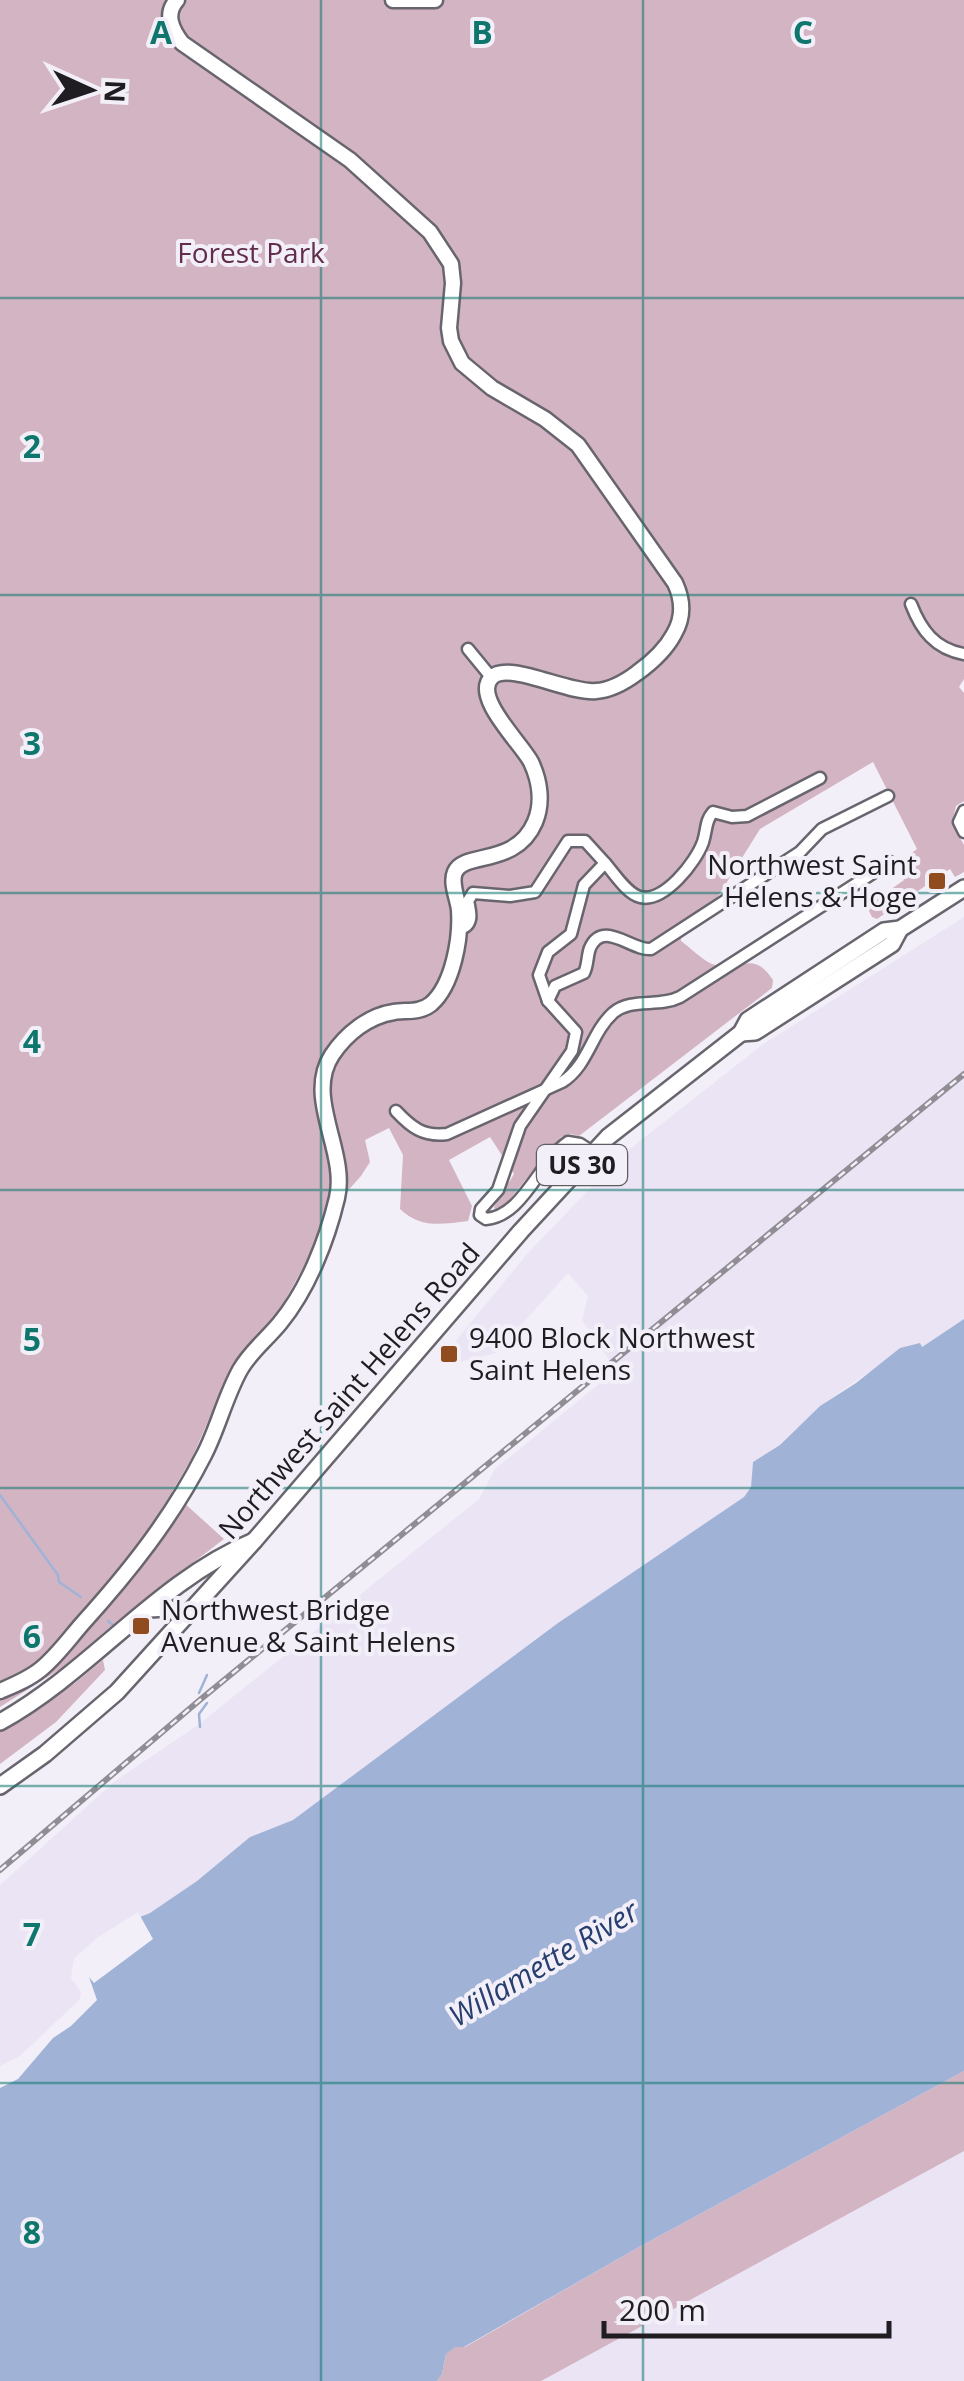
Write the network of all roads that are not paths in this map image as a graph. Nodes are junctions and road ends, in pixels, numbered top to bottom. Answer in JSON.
{"nodes":[{"id":1,"x":177,"y":0,"type":"edge"},
{"id":2,"x":392,"y":0,"type":"edge"},
{"id":3,"x":434,"y":0,"type":"edge"},
{"id":4,"x":910,"y":604,"type":"dead end"},
{"id":5,"x":468,"y":649,"type":"dead end"},
{"id":6,"x":964,"y":654,"type":"edge"},
{"id":7,"x":491,"y":677,"type":"junction"},
{"id":8,"x":820,"y":778,"type":"dead end"},
{"id":9,"x":888,"y":796,"type":"dead end"},
{"id":10,"x":964,"y":811,"type":"edge"},
{"id":11,"x":964,"y":832,"type":"edge"},
{"id":12,"x":890,"y":862,"type":"dead end"},
{"id":13,"x":605,"y":864,"type":"junction"},
{"id":14,"x":964,"y":888,"type":"edge"},
{"id":15,"x":458,"y":930,"type":"junction"},
{"id":16,"x":548,"y":1001,"type":"junction"},
{"id":17,"x":542,"y":1091,"type":"junction"},
{"id":18,"x":396,"y":1111,"type":"dead end"},
{"id":19,"x":594,"y":1153,"type":"junction"},
{"id":20,"x":254,"y":1541,"type":"junction"},
{"id":21,"x":149,"y":1609,"type":"junction"},
{"id":22,"x":184,"y":1618,"type":"junction"},
{"id":23,"x":0,"y":1691,"type":"edge"},
{"id":24,"x":0,"y":1722,"type":"edge"},
{"id":25,"x":0,"y":1786,"type":"edge"}],
"edges":[{"from":1,"to":7,"type":"main road"},
{"from":2,"to":3,"type":"main road"},
{"from":4,"to":6,"type":"street"},
{"from":5,"to":7,"type":"street"},
{"from":7,"to":15,"type":"main road"},
{"from":8,"to":13,"type":"street"},
{"from":9,"to":16,"type":"street"},
{"from":10,"to":11,"type":"street"},
{"from":12,"to":17,"type":"street"},
{"from":13,"to":15,"type":"street"},
{"from":13,"to":16,"type":"street"},
{"from":14,"to":19,"type":"main road","name":"Northwest Saint Helens Road","number":"US 30"},
{"from":15,"to":23,"type":"main road"},
{"from":16,"to":17,"type":"street"},
{"from":17,"to":18,"type":"street"},
{"from":17,"to":19,"type":"street"},
{"from":19,"to":20,"type":"main road","name":"Northwest Saint Helens Road","number":"US 30"},
{"from":20,"to":21,"type":"main road"},
{"from":20,"to":22,"type":"main road","name":"Northwest Saint Helens Road","number":"US 30"},
{"from":21,"to":22,"type":"main road"},
{"from":21,"to":24,"type":"main road"},
{"from":22,"to":25,"type":"main road","name":"Northwest Saint Helens Road","number":"US 30"}]}
